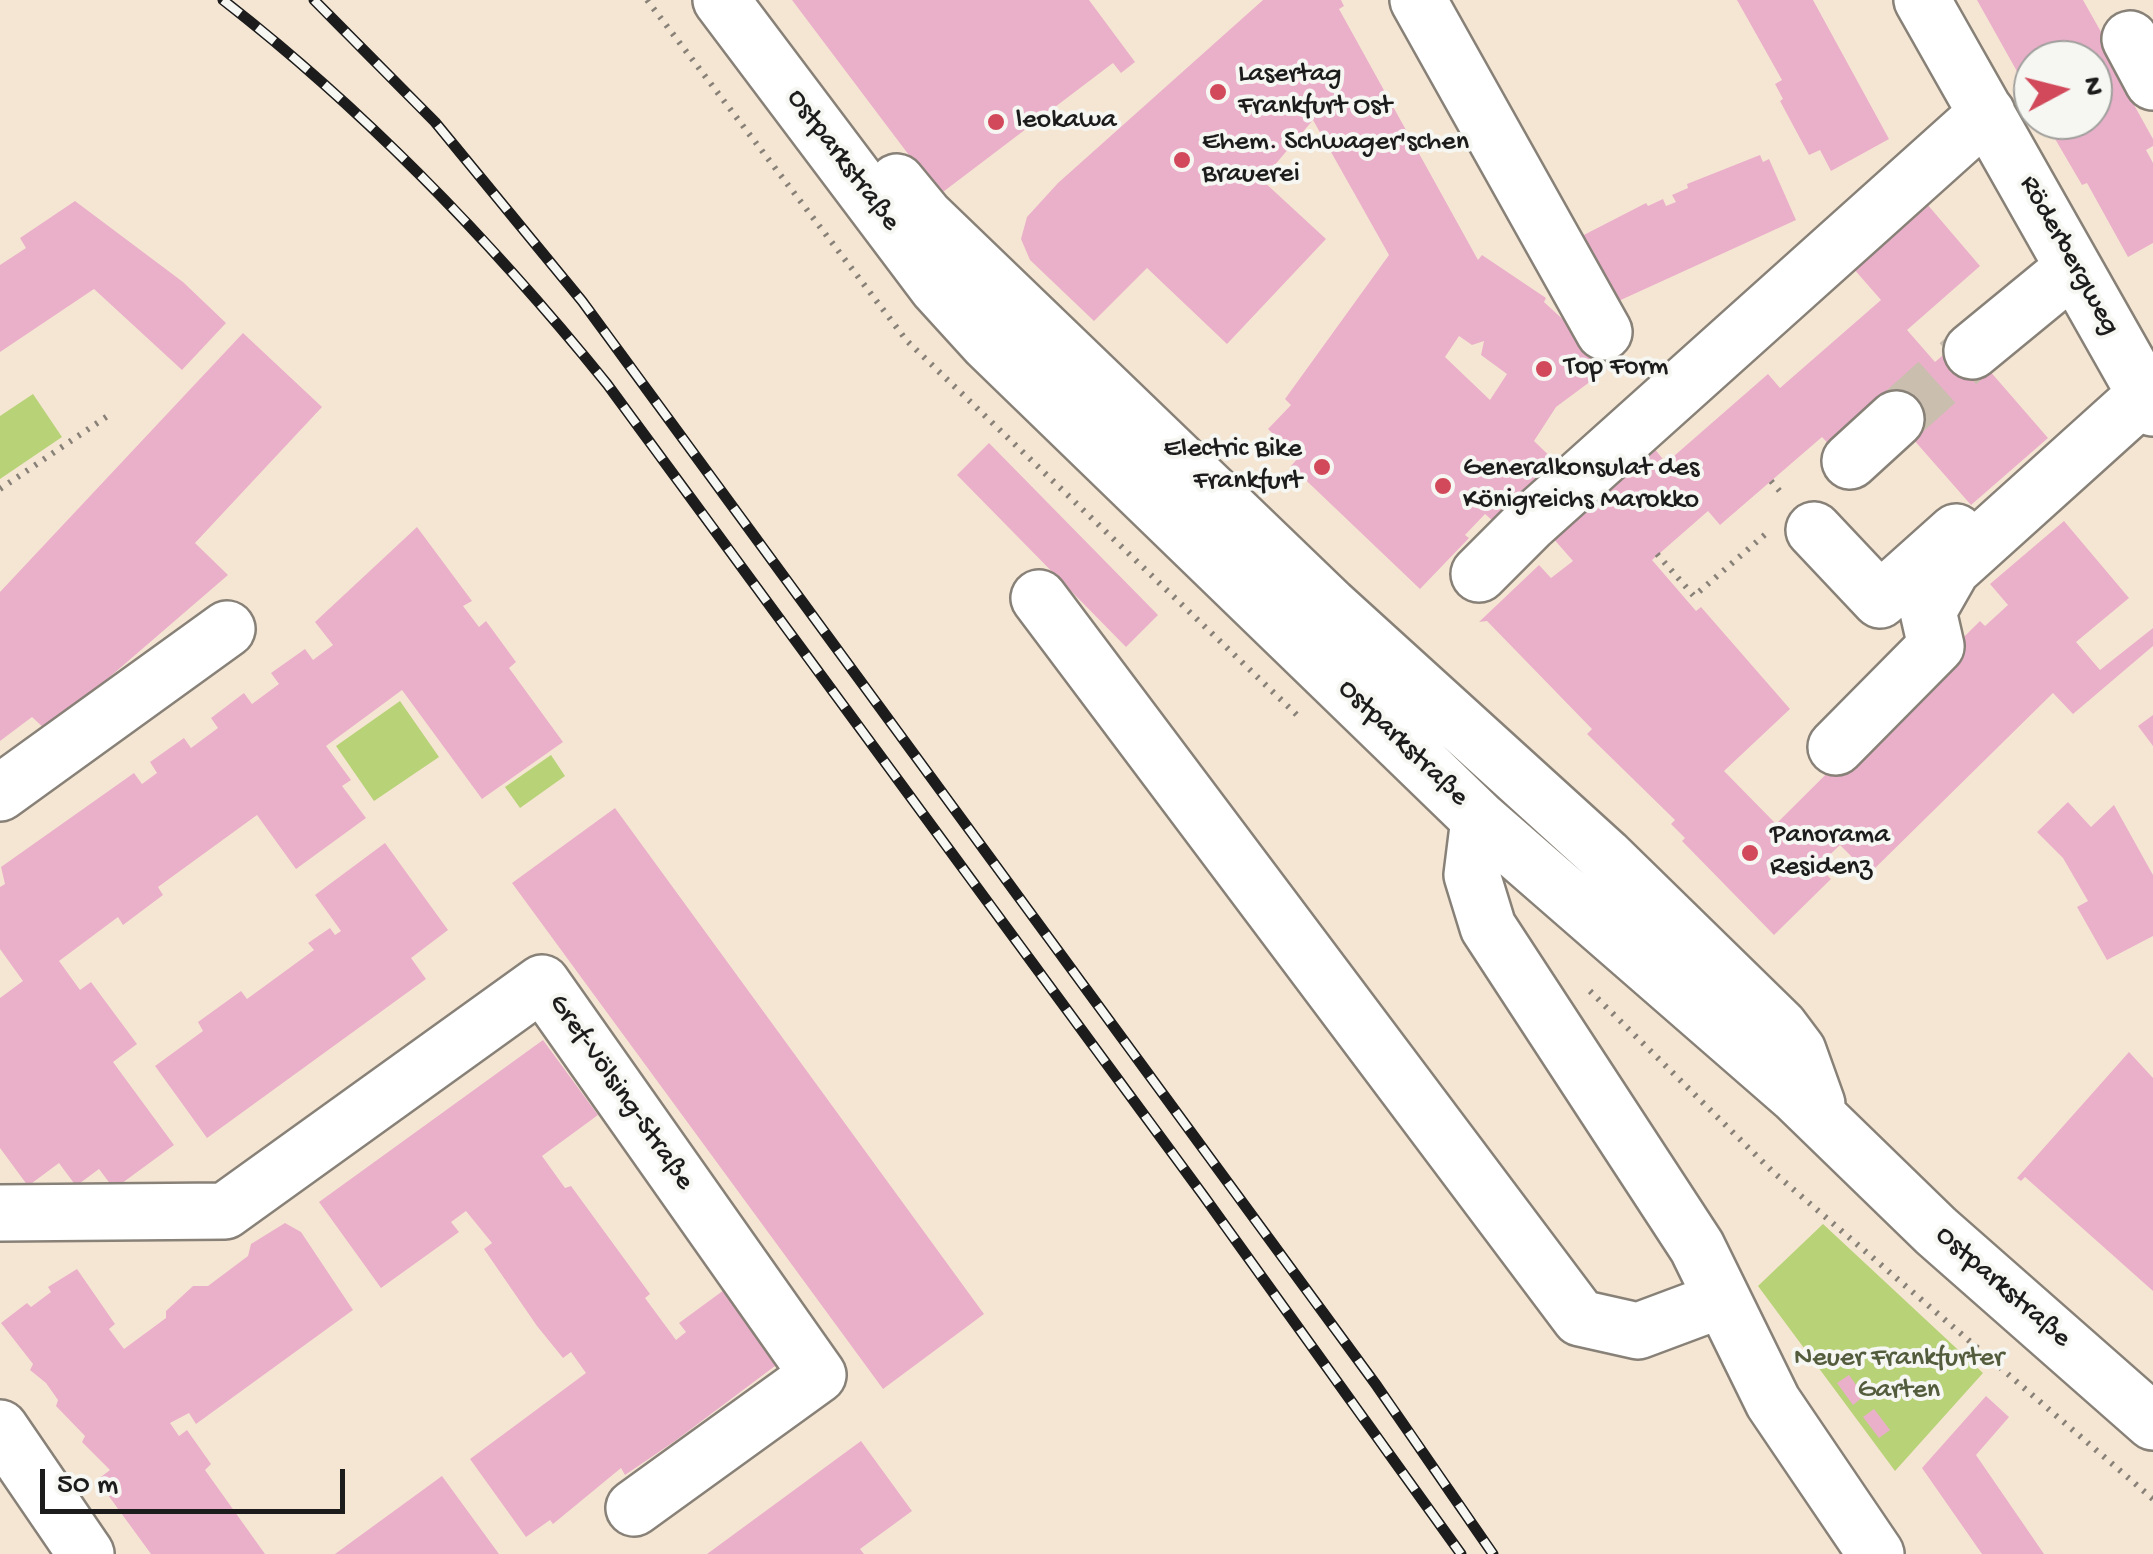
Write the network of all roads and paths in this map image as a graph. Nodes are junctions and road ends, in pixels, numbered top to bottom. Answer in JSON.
{"nodes":[{"id":1,"x":721,"y":0,"type":"edge"},
{"id":2,"x":1418,"y":0,"type":"edge"},
{"id":3,"x":1922,"y":0,"type":"edge"},
{"id":4,"x":1987,"y":113,"type":"junction"},
{"id":5,"x":834,"y":152,"type":"junction"},
{"id":6,"x":2073,"y":268,"type":"junction"},
{"id":7,"x":1604,"y":332,"type":"dead end"},
{"id":8,"x":1972,"y":351,"type":"tunnel mouth"},
{"id":9,"x":2142,"y":375,"type":"edge"},
{"id":10,"x":112,"y":413,"type":"dead end"},
{"id":11,"x":1896,"y":420,"type":"tunnel mouth"},
{"id":12,"x":1850,"y":461,"type":"dead end"},
{"id":13,"x":0,"y":489,"type":"edge"},
{"id":14,"x":1797,"y":526,"type":"joint"},
{"id":15,"x":1657,"y":554,"type":"dead end"},
{"id":16,"x":1480,"y":574,"type":"dead end"},
{"id":17,"x":1040,"y":598,"type":"dead end"},
{"id":18,"x":226,"y":629,"type":"dead end"},
{"id":19,"x":1836,"y":747,"type":"dead end"},
{"id":20,"x":0,"y":794,"type":"edge"},
{"id":21,"x":1479,"y":819,"type":"junction"},
{"id":22,"x":1581,"y":982,"type":"dead end"},
{"id":23,"x":1821,"y":1120,"type":"junction"},
{"id":24,"x":0,"y":1213,"type":"edge"},
{"id":25,"x":1720,"y":1300,"type":"junction"},
{"id":26,"x":2153,"y":1422,"type":"edge"},
{"id":27,"x":0,"y":1428,"type":"edge"},
{"id":28,"x":2153,"y":1499,"type":"edge"},
{"id":29,"x":634,"y":1508,"type":"dead end"},
{"id":30,"x":86,"y":1554,"type":"edge"},
{"id":31,"x":1876,"y":1554,"type":"edge"}],
"edges":[{"from":1,"to":5,"type":"street","name":"Ostparkstraße"},
{"from":2,"to":7,"type":"street"},
{"from":3,"to":4,"type":"street","name":"Röderbergweg"},
{"from":4,"to":6,"type":"street","name":"Röderbergweg"},
{"from":4,"to":16,"type":"street"},
{"from":5,"to":21,"type":"street","name":"Ostparkstraße"},
{"from":5,"to":23,"type":"street"},
{"from":6,"to":8,"type":"street"},
{"from":6,"to":9,"type":"street","name":"Röderbergweg"},
{"from":9,"to":14,"type":"street"},
{"from":9,"to":19,"type":"street"},
{"from":10,"to":13,"type":"path"},
{"from":11,"to":12,"type":"street"},
{"from":14,"to":15,"type":"path"},
{"from":17,"to":25,"type":"street"},
{"from":18,"to":20,"type":"street"},
{"from":21,"to":23,"type":"street","name":"Ostparkstraße"},
{"from":21,"to":25,"type":"street"},
{"from":22,"to":28,"type":"path"},
{"from":23,"to":26,"type":"street","name":"Ostparkstraße"},
{"from":24,"to":29,"type":"street","name":"Gref-Völsing-Straße"},
{"from":25,"to":31,"type":"street"},
{"from":27,"to":30,"type":"street"}]}
